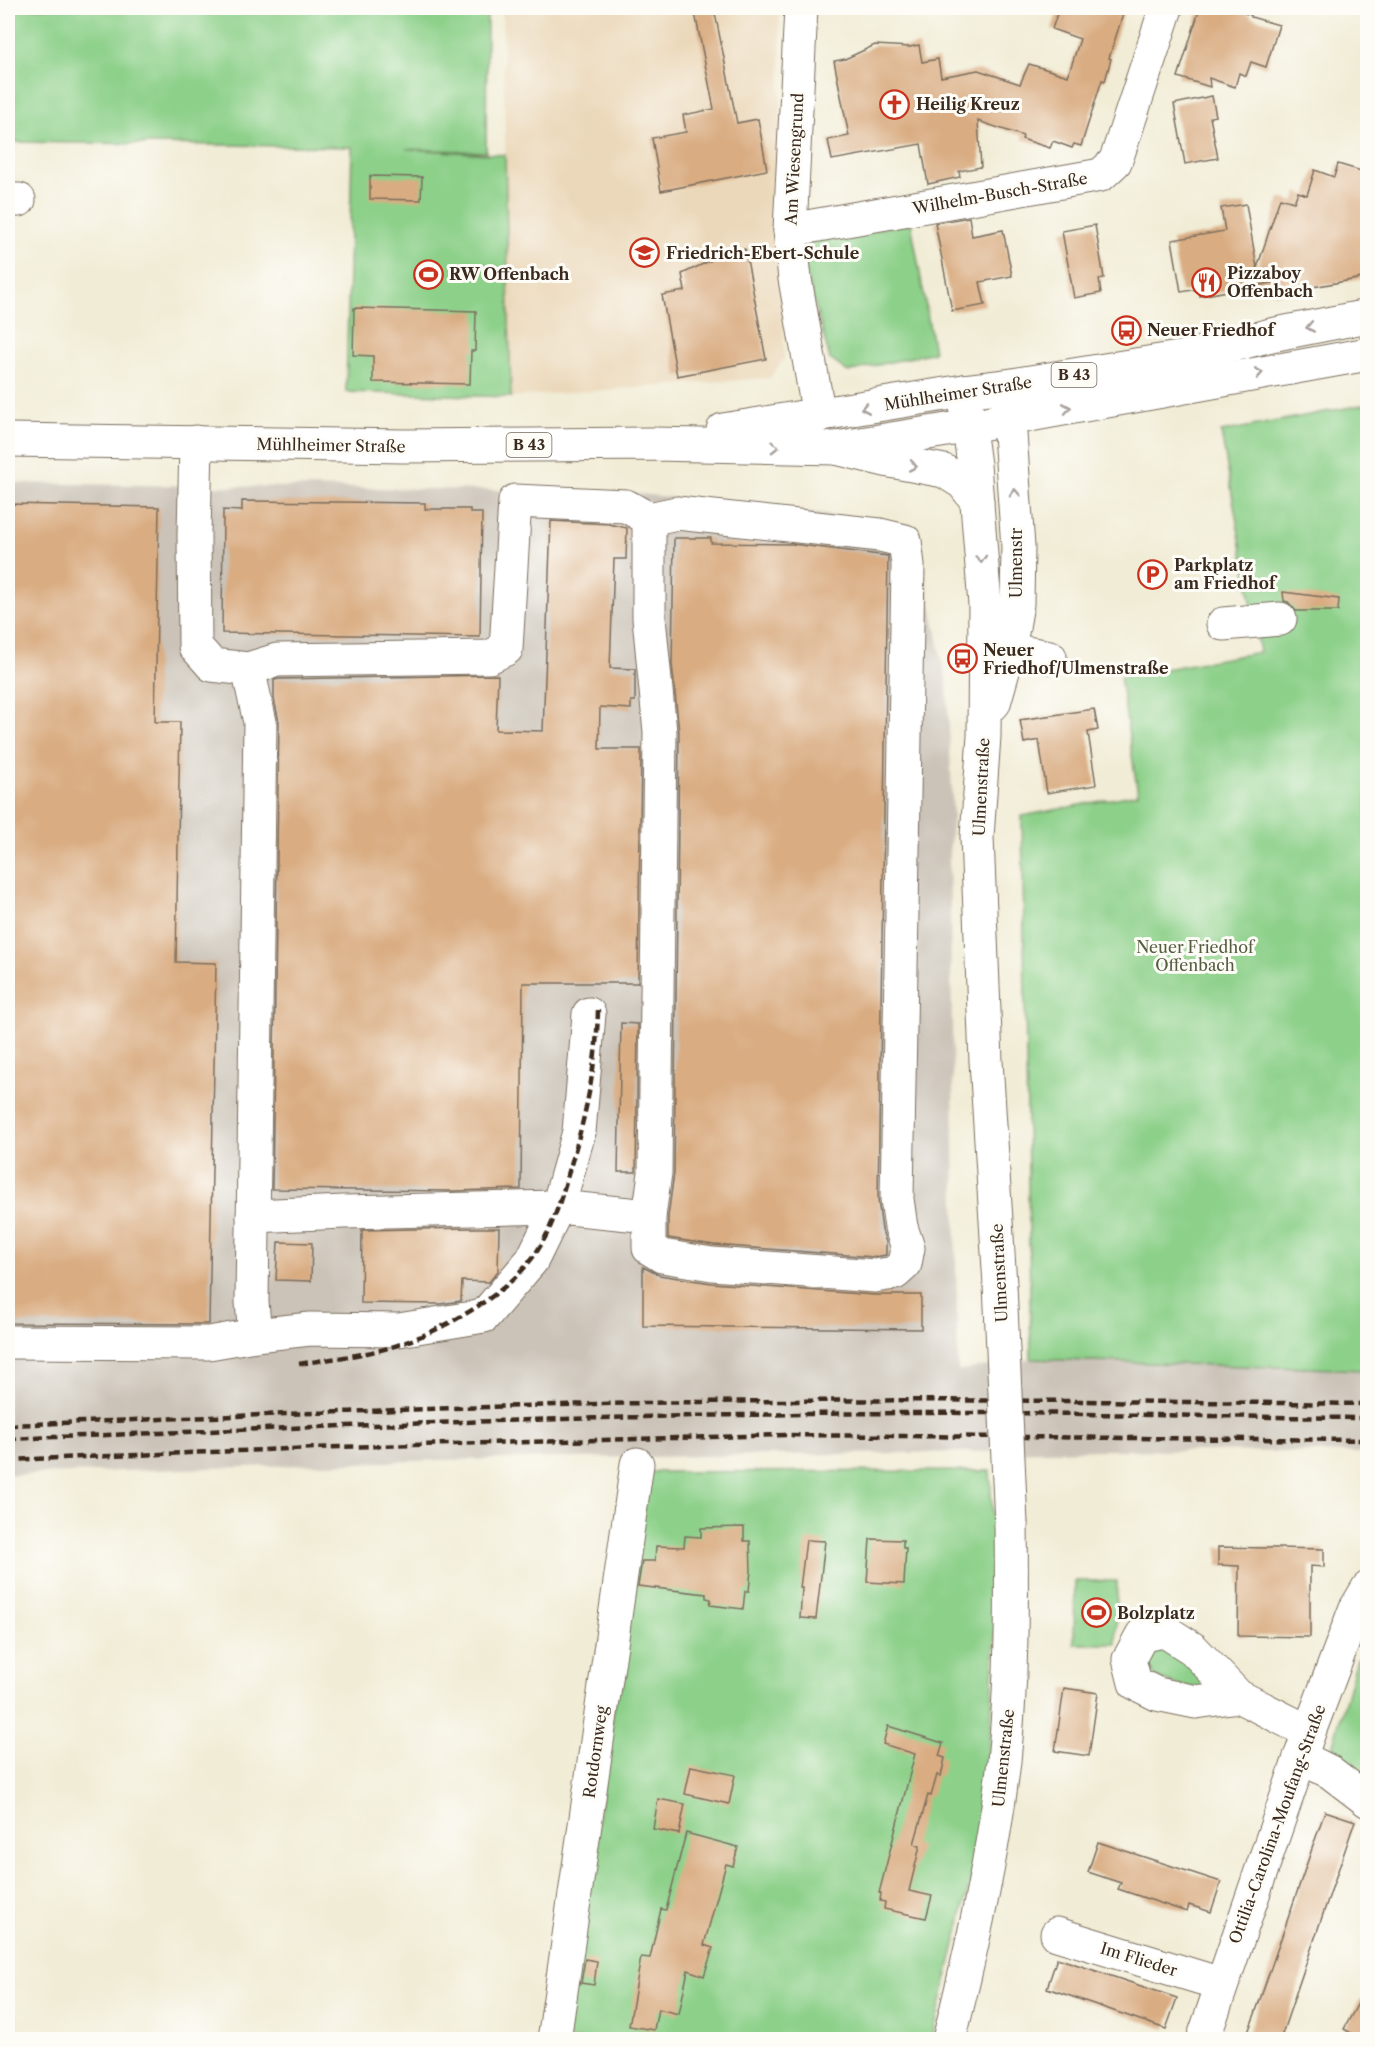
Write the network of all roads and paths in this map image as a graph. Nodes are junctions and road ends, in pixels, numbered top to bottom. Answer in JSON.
{"nodes":[{"id":1,"x":801,"y":8,"type":"edge"},
{"id":2,"x":1166,"y":8,"type":"edge"},
{"id":3,"x":790,"y":231,"type":"junction"},
{"id":4,"x":1368,"y":316,"type":"edge"},
{"id":5,"x":1368,"y":354,"type":"edge"},
{"id":6,"x":1006,"y":386,"type":"junction"},
{"id":7,"x":964,"y":391,"type":"junction"},
{"id":8,"x":819,"y":416,"type":"junction"},
{"id":9,"x":1010,"y":419,"type":"junction"},
{"id":10,"x":968,"y":426,"type":"junction"},
{"id":11,"x":8,"y":440,"type":"edge"},
{"id":12,"x":196,"y":442,"type":"junction"},
{"id":13,"x":654,"y":444,"type":"junction"},
{"id":14,"x":836,"y":448,"type":"junction"},
{"id":15,"x":977,"y":501,"type":"junction"},
{"id":16,"x":649,"y":519,"type":"junction"},
{"id":17,"x":985,"y":605,"type":"junction"},
{"id":18,"x":1280,"y":619,"type":"dead end"},
{"id":19,"x":1223,"y":624,"type":"dead end"},
{"id":20,"x":1009,"y":650,"type":"junction"},
{"id":21,"x":1050,"y":657,"type":"dead end"},
{"id":22,"x":248,"y":669,"type":"junction"},
{"id":23,"x":984,"y":736,"type":"junction"},
{"id":24,"x":589,"y":1014,"type":"dead end"},
{"id":25,"x":558,"y":1207,"type":"junction"},
{"id":26,"x":253,"y":1216,"type":"junction"},
{"id":27,"x":649,"y":1216,"type":"junction"},
{"id":28,"x":255,"y":1335,"type":"junction"},
{"id":29,"x":8,"y":1342,"type":"edge"},
{"id":30,"x":637,"y":1464,"type":"dead end"},
{"id":31,"x":1361,"y":1599,"type":"edge"},
{"id":32,"x":1238,"y":1696,"type":"dead end"},
{"id":33,"x":1305,"y":1745,"type":"junction"},
{"id":34,"x":1368,"y":1801,"type":"edge"},
{"id":35,"x":1057,"y":1934,"type":"dead end"},
{"id":36,"x":1221,"y":1984,"type":"junction"},
{"id":37,"x":554,"y":2040,"type":"edge"},
{"id":38,"x":949,"y":2040,"type":"edge"},
{"id":39,"x":1203,"y":2040,"type":"edge"}],
"edges":[{"from":1,"to":3,"type":"street","name":"Am Wiesengrund"},
{"from":2,"to":3,"type":"street","name":"Wilhelm-Busch-Straße"},
{"from":3,"to":8,"type":"street","name":"Am Wiesengrund"},
{"from":4,"to":6,"type":"street","name":"Mühlheimer Straße","number":"B 43","one_way":true},
{"from":9,"to":5,"type":"street","name":"Mühlheimer Straße","one_way":true},
{"from":6,"to":7,"type":"street","name":"Mühlheimer Straße","number":"B 43"},
{"from":6,"to":9,"type":"street","name":"Ulmenstr"},
{"from":7,"to":8,"type":"street","name":"Mühlheimer Straße","number":"B 43","one_way":true},
{"from":7,"to":10,"type":"street","name":"Ulmenstraße"},
{"from":8,"to":13,"type":"street","name":"Mühlheimer Straße","number":"B 43"},
{"from":9,"to":10,"type":"street","name":"Mühlheimer Straße"},
{"from":20,"to":9,"type":"street","name":"Ulmenstr","one_way":true},
{"from":10,"to":14,"type":"street","name":"Mühlheimer Straße"},
{"from":10,"to":15,"type":"street","name":"Ulmenstraße"},
{"from":11,"to":12,"type":"street","name":"Mühlheimer Straße","number":"B 43"},
{"from":12,"to":13,"type":"street","name":"Mühlheimer Straße","number":"B 43"},
{"from":12,"to":22,"type":"street"},
{"from":13,"to":14,"type":"street","name":"Mühlheimer Straße","one_way":true},
{"from":14,"to":15,"type":"street","one_way":true},
{"from":15,"to":17,"type":"street","name":"Ulmenstraße","one_way":true},
{"from":16,"to":22,"type":"street"},
{"from":16,"to":27,"type":"street"},
{"from":16,"to":27,"type":"street"},
{"from":17,"to":20,"type":"street"},
{"from":17,"to":23,"type":"street","name":"Ulmenstraße"},
{"from":18,"to":19,"type":"street"},
{"from":20,"to":21,"type":"street"},
{"from":20,"to":23,"type":"street","name":"Ulmenstr"},
{"from":22,"to":26,"type":"street"},
{"from":23,"to":38,"type":"street","name":"Ulmenstraße","bridge":true},
{"from":24,"to":25,"type":"street"},
{"from":25,"to":26,"type":"street"},
{"from":25,"to":27,"type":"street"},
{"from":25,"to":28,"type":"street"},
{"from":26,"to":28,"type":"street"},
{"from":28,"to":29,"type":"street"},
{"from":30,"to":37,"type":"street","name":"Rotdornweg"},
{"from":31,"to":33,"type":"street","name":"Ottilia-Carolina-Moufang-Straße"},
{"from":32,"to":33,"type":"street"},
{"from":33,"to":34,"type":"street"},
{"from":33,"to":36,"type":"street","name":"Ottilia-Carolina-Moufang-Straße"},
{"from":35,"to":36,"type":"street","name":"Im Flieder"},
{"from":36,"to":39,"type":"street","name":"Ottilia-Carolina-Moufang-Straße"}]}
